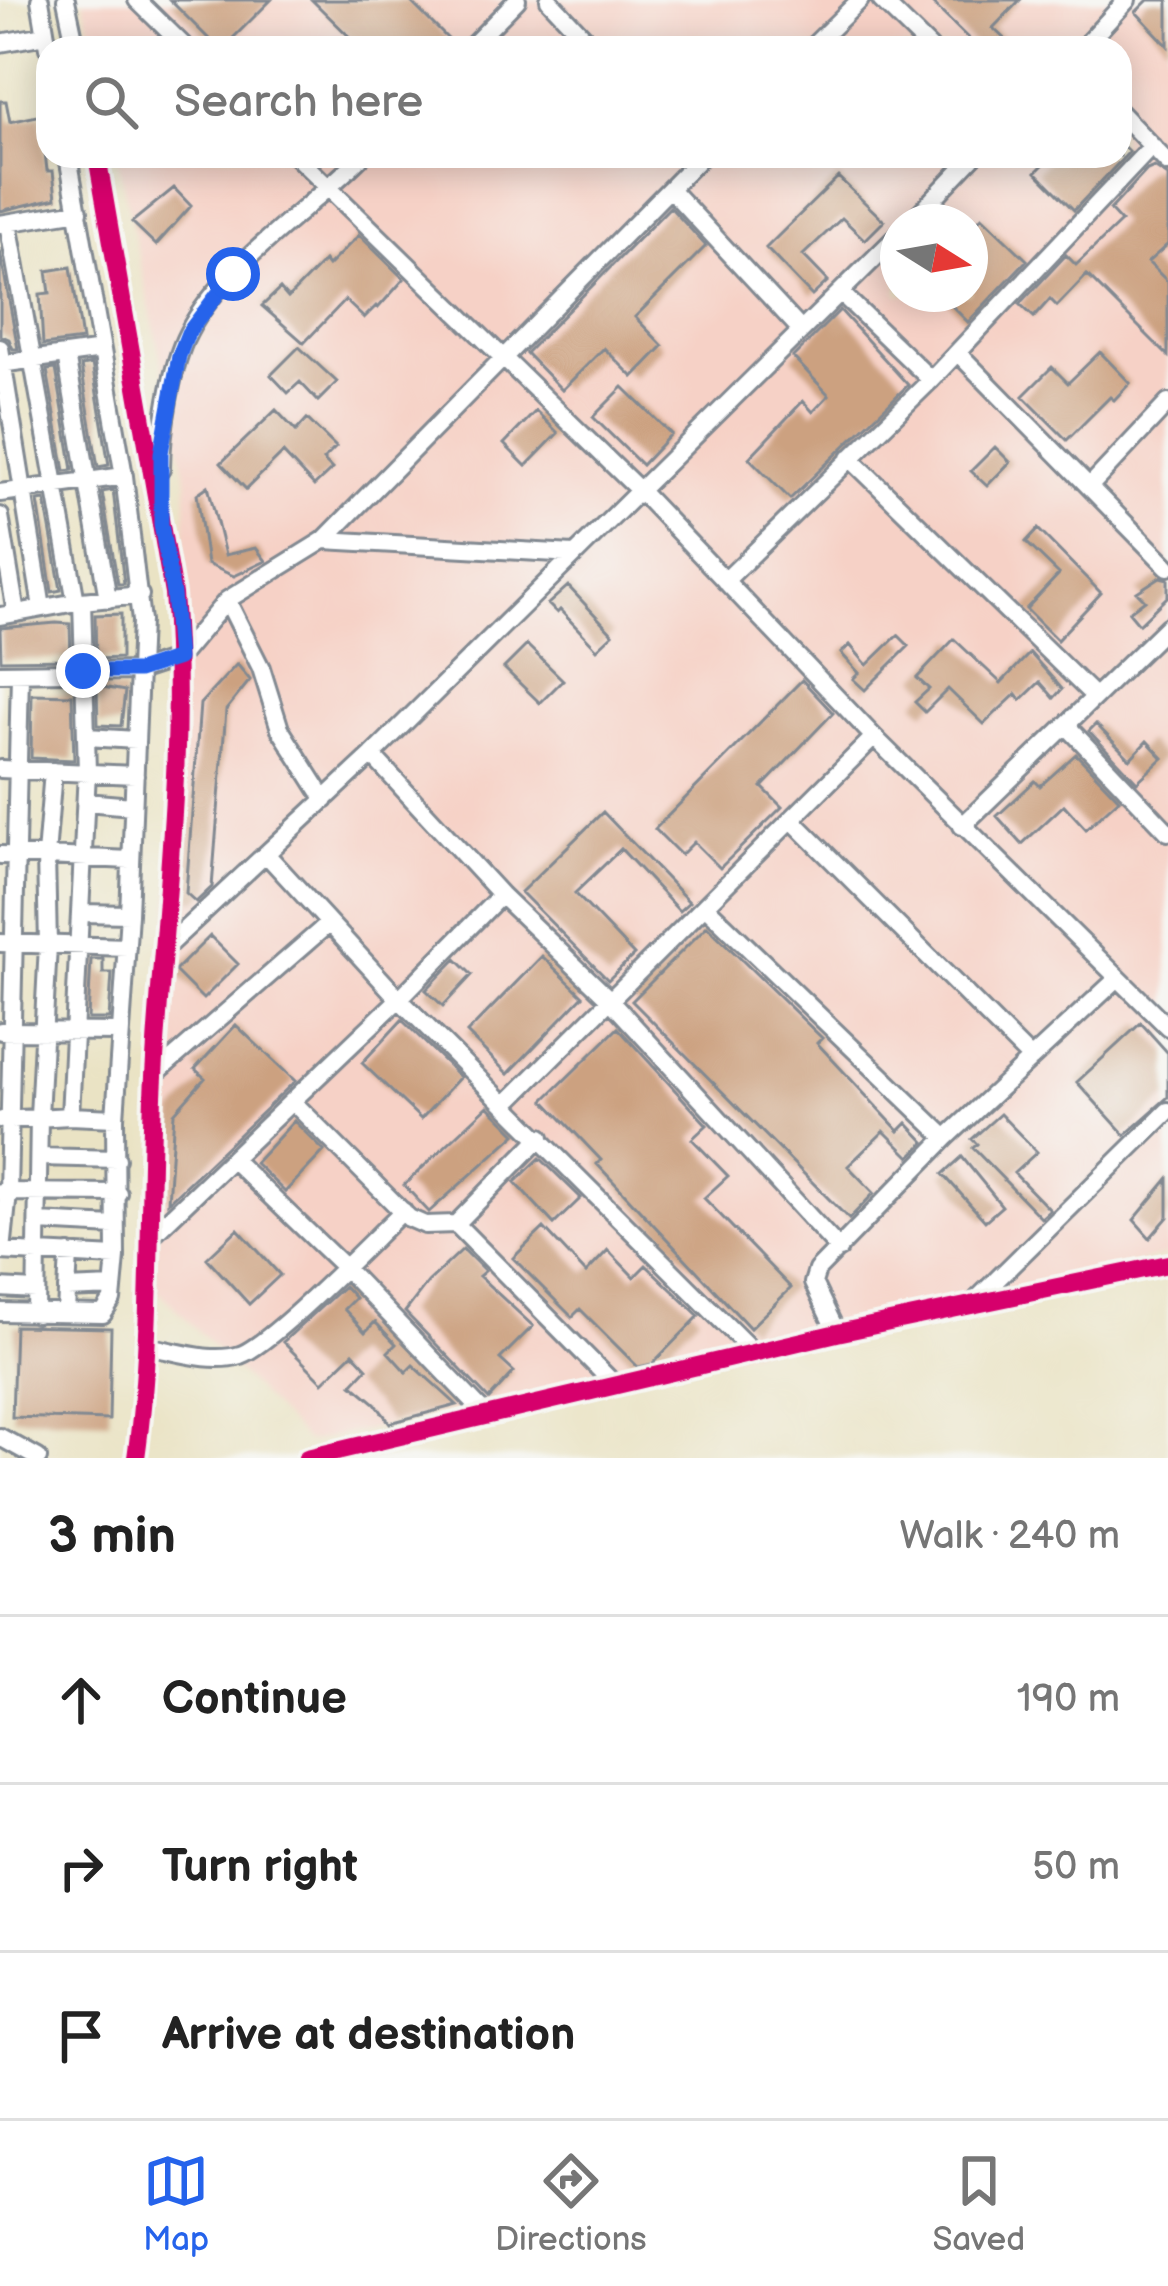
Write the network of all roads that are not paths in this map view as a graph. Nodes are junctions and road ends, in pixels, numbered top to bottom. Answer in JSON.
{"nodes":[{"id":1,"x":40,"y":0,"type":"edge"},
{"id":2,"x":66,"y":0,"type":"edge"},
{"id":3,"x":137,"y":0,"type":"edge"},
{"id":4,"x":517,"y":0,"type":"edge"},
{"id":5,"x":549,"y":0,"type":"edge"},
{"id":6,"x":860,"y":0,"type":"edge"},
{"id":7,"x":881,"y":0,"type":"edge"},
{"id":8,"x":1127,"y":0,"type":"edge"},
{"id":9,"x":46,"y":36,"type":"edge"},
{"id":10,"x":74,"y":36,"type":"edge"},
{"id":11,"x":174,"y":36,"type":"edge"},
{"id":12,"x":482,"y":36,"type":"edge"},
{"id":13,"x":583,"y":36,"type":"edge"},
{"id":14,"x":824,"y":36,"type":"edge"},
{"id":15,"x":918,"y":36,"type":"edge"},
{"id":16,"x":1094,"y":36,"type":"edge"},
{"id":17,"x":36,"y":42,"type":"edge"},
{"id":18,"x":0,"y":43,"type":"edge"},
{"id":19,"x":1132,"y":125,"type":"edge"},
{"id":20,"x":1152,"y":146,"type":"junction"},
{"id":21,"x":1168,"y":163,"type":"edge"},
{"id":22,"x":1132,"y":167,"type":"edge"},
{"id":23,"x":70,"y":168,"type":"edge"},
{"id":24,"x":99,"y":168,"type":"edge"},
{"id":25,"x":308,"y":168,"type":"edge"},
{"id":26,"x":350,"y":168,"type":"edge"},
{"id":27,"x":689,"y":168,"type":"edge"},
{"id":28,"x":963,"y":168,"type":"edge"},
{"id":29,"x":1131,"y":168,"type":"edge"},
{"id":30,"x":330,"y":189,"type":"junction"},
{"id":31,"x":671,"y":190,"type":"junction"},
{"id":32,"x":928,"y":204,"type":"edge"},
{"id":33,"x":79,"y":211,"type":"junction"},
{"id":34,"x":4,"y":224,"type":"edge"},
{"id":35,"x":880,"y":255,"type":"edge"},
{"id":36,"x":842,"y":294,"type":"junction"},
{"id":37,"x":801,"y":330,"type":"junction"},
{"id":38,"x":102,"y":350,"type":"junction"},
{"id":39,"x":958,"y":353,"type":"junction"},
{"id":40,"x":66,"y":355,"type":"junction"},
{"id":41,"x":501,"y":356,"type":"junction"},
{"id":42,"x":1,"y":359,"type":"edge"},
{"id":43,"x":32,"y":361,"type":"junction"},
{"id":44,"x":932,"y":380,"type":"junction"},
{"id":45,"x":1168,"y":404,"type":"edge"},
{"id":46,"x":850,"y":458,"type":"junction"},
{"id":47,"x":124,"y":476,"type":"junction"},
{"id":48,"x":87,"y":481,"type":"junction"},
{"id":49,"x":56,"y":484,"type":"junction"},
{"id":50,"x":1090,"y":486,"type":"junction"},
{"id":51,"x":23,"y":490,"type":"junction"},
{"id":52,"x":639,"y":490,"type":"junction"},
{"id":53,"x":0,"y":494,"type":"edge"},
{"id":54,"x":0,"y":516,"type":"edge"},
{"id":55,"x":161,"y":524,"type":"junction"},
{"id":56,"x":324,"y":540,"type":"junction"},
{"id":57,"x":574,"y":554,"type":"junction"},
{"id":58,"x":1168,"y":567,"type":"edge"},
{"id":59,"x":725,"y":580,"type":"junction"},
{"id":60,"x":140,"y":595,"type":"junction"},
{"id":61,"x":108,"y":599,"type":"junction"},
{"id":62,"x":227,"y":600,"type":"junction"},
{"id":63,"x":79,"y":601,"type":"junction"},
{"id":64,"x":42,"y":608,"type":"junction"},
{"id":65,"x":8,"y":615,"type":"edge"},
{"id":66,"x":1168,"y":626,"type":"edge"},
{"id":67,"x":178,"y":658,"type":"junction"},
{"id":68,"x":83,"y":671,"type":"junction"},
{"id":69,"x":138,"y":671,"type":"junction"},
{"id":70,"x":0,"y":674,"type":"edge"},
{"id":71,"x":20,"y":674,"type":"junction"},
{"id":72,"x":1095,"y":698,"type":"junction"},
{"id":73,"x":1066,"y":725,"type":"junction"},
{"id":74,"x":87,"y":737,"type":"junction"},
{"id":75,"x":874,"y":737,"type":"junction"},
{"id":76,"x":136,"y":740,"type":"junction"},
{"id":77,"x":372,"y":755,"type":"junction"},
{"id":78,"x":10,"y":769,"type":"edge"},
{"id":79,"x":52,"y":771,"type":"junction"},
{"id":80,"x":87,"y":771,"type":"junction"},
{"id":81,"x":135,"y":775,"type":"junction"},
{"id":82,"x":326,"y":800,"type":"junction"},
{"id":83,"x":86,"y":802,"type":"junction"},
{"id":84,"x":133,"y":806,"type":"junction"},
{"id":85,"x":791,"y":820,"type":"junction"},
{"id":86,"x":962,"y":826,"type":"junction"},
{"id":87,"x":1168,"y":832,"type":"edge"},
{"id":88,"x":8,"y":855,"type":"edge"},
{"id":89,"x":267,"y":855,"type":"junction"},
{"id":90,"x":46,"y":856,"type":"junction"},
{"id":91,"x":85,"y":858,"type":"junction"},
{"id":92,"x":130,"y":860,"type":"junction"},
{"id":93,"x":501,"y":895,"type":"junction"},
{"id":94,"x":48,"y":902,"type":"junction"},
{"id":95,"x":706,"y":907,"type":"junction"},
{"id":96,"x":82,"y":909,"type":"junction"},
{"id":97,"x":130,"y":914,"type":"junction"},
{"id":98,"x":328,"y":924,"type":"junction"},
{"id":99,"x":7,"y":944,"type":"edge"},
{"id":100,"x":77,"y":944,"type":"junction"},
{"id":101,"x":48,"y":945,"type":"junction"},
{"id":102,"x":127,"y":947,"type":"junction"},
{"id":103,"x":166,"y":947,"type":"junction"},
{"id":104,"x":1118,"y":978,"type":"junction"},
{"id":105,"x":399,"y":999,"type":"junction"},
{"id":106,"x":610,"y":999,"type":"junction"},
{"id":107,"x":1166,"y":1022,"type":"edge"},
{"id":108,"x":6,"y":1031,"type":"edge"},
{"id":109,"x":119,"y":1032,"type":"junction"},
{"id":110,"x":42,"y":1033,"type":"junction"},
{"id":111,"x":71,"y":1033,"type":"junction"},
{"id":112,"x":1031,"y":1059,"type":"junction"},
{"id":113,"x":154,"y":1075,"type":"junction"},
{"id":114,"x":293,"y":1102,"type":"junction"},
{"id":115,"x":507,"y":1103,"type":"junction"},
{"id":116,"x":1168,"y":1111,"type":"edge"},
{"id":117,"x":70,"y":1115,"type":"junction"},
{"id":118,"x":39,"y":1116,"type":"junction"},
{"id":119,"x":115,"y":1118,"type":"junction"},
{"id":120,"x":4,"y":1120,"type":"edge"},
{"id":121,"x":541,"y":1137,"type":"junction"},
{"id":122,"x":946,"y":1138,"type":"junction"},
{"id":123,"x":39,"y":1157,"type":"junction"},
{"id":124,"x":117,"y":1159,"type":"junction"},
{"id":125,"x":232,"y":1159,"type":"junction"},
{"id":126,"x":38,"y":1191,"type":"junction"},
{"id":127,"x":4,"y":1192,"type":"edge"},
{"id":128,"x":118,"y":1192,"type":"junction"},
{"id":129,"x":403,"y":1211,"type":"junction"},
{"id":130,"x":39,"y":1222,"type":"junction"},
{"id":131,"x":456,"y":1224,"type":"junction"},
{"id":132,"x":115,"y":1226,"type":"junction"},
{"id":133,"x":150,"y":1237,"type":"junction"},
{"id":134,"x":839,"y":1250,"type":"junction"},
{"id":135,"x":1,"y":1251,"type":"edge"},
{"id":136,"x":38,"y":1253,"type":"junction"},
{"id":137,"x":69,"y":1254,"type":"junction"},
{"id":138,"x":116,"y":1256,"type":"junction"},
{"id":139,"x":1168,"y":1264,"type":"edge"},
{"id":140,"x":343,"y":1266,"type":"junction"},
{"id":141,"x":36,"y":1283,"type":"junction"},
{"id":142,"x":67,"y":1283,"type":"junction"},
{"id":143,"x":113,"y":1287,"type":"junction"},
{"id":144,"x":0,"y":1288,"type":"edge"},
{"id":145,"x":968,"y":1307,"type":"junction"},
{"id":146,"x":0,"y":1312,"type":"edge"},
{"id":147,"x":66,"y":1312,"type":"junction"},
{"id":148,"x":36,"y":1314,"type":"junction"},
{"id":149,"x":838,"y":1333,"type":"junction"},
{"id":150,"x":146,"y":1346,"type":"junction"},
{"id":151,"x":755,"y":1354,"type":"junction"},
{"id":152,"x":616,"y":1386,"type":"junction"},
{"id":153,"x":484,"y":1414,"type":"junction"},
{"id":154,"x":0,"y":1437,"type":"edge"},
{"id":155,"x":38,"y":1458,"type":"edge"},
{"id":156,"x":136,"y":1458,"type":"edge"},
{"id":157,"x":307,"y":1458,"type":"edge"}],
"edges":[{"from":1,"to":9,"type":"street"},
{"from":2,"to":10,"type":"street"},
{"from":3,"to":11,"type":"street"},
{"from":4,"to":12,"type":"street"},
{"from":5,"to":13,"type":"street"},
{"from":6,"to":14,"type":"street"},
{"from":7,"to":15,"type":"street"},
{"from":8,"to":16,"type":"street"},
{"from":17,"to":18,"type":"street"},
{"from":19,"to":20,"type":"street"},
{"from":20,"to":21,"type":"street"},
{"from":20,"to":22,"type":"street"},
{"from":23,"to":33,"type":"street"},
{"from":24,"to":55,"type":"street"},
{"from":25,"to":30,"type":"street"},
{"from":26,"to":30,"type":"street"},
{"from":27,"to":31,"type":"street"},
{"from":28,"to":32,"type":"street"},
{"from":29,"to":39,"type":"street"},
{"from":30,"to":41,"type":"street"},
{"from":30,"to":55,"type":"street"},
{"from":31,"to":37,"type":"street"},
{"from":31,"to":41,"type":"street"},
{"from":33,"to":34,"type":"street"},
{"from":33,"to":38,"type":"street"},
{"from":34,"to":43,"type":"street"},
{"from":35,"to":36,"type":"street"},
{"from":36,"to":37,"type":"street"},
{"from":36,"to":44,"type":"street"},
{"from":37,"to":52,"type":"street"},
{"from":38,"to":40,"type":"street"},
{"from":38,"to":47,"type":"street"},
{"from":39,"to":44,"type":"street"},
{"from":39,"to":50,"type":"street"},
{"from":40,"to":43,"type":"street"},
{"from":40,"to":48,"type":"street"},
{"from":41,"to":52,"type":"street"},
{"from":41,"to":56,"type":"street"},
{"from":42,"to":43,"type":"street"},
{"from":42,"to":51,"type":"street"},
{"from":43,"to":49,"type":"street"},
{"from":44,"to":46,"type":"street"},
{"from":45,"to":50,"type":"street"},
{"from":46,"to":59,"type":"street"},
{"from":46,"to":72,"type":"street"},
{"from":47,"to":48,"type":"street"},
{"from":47,"to":60,"type":"street"},
{"from":48,"to":49,"type":"street"},
{"from":48,"to":61,"type":"street"},
{"from":49,"to":51,"type":"street"},
{"from":49,"to":63,"type":"street"},
{"from":50,"to":58,"type":"street"},
{"from":51,"to":53,"type":"street"},
{"from":51,"to":64,"type":"street"},
{"from":52,"to":57,"type":"street"},
{"from":52,"to":59,"type":"street"},
{"from":54,"to":65,"type":"street"},
{"from":55,"to":67,"type":"street"},
{"from":56,"to":57,"type":"street"},
{"from":56,"to":62,"type":"street"},
{"from":57,"to":77,"type":"street"},
{"from":59,"to":75,"type":"street"},
{"from":60,"to":61,"type":"street"},
{"from":60,"to":69,"type":"street"},
{"from":61,"to":63,"type":"street"},
{"from":62,"to":67,"type":"street"},
{"from":62,"to":82,"type":"street"},
{"from":63,"to":64,"type":"street"},
{"from":63,"to":68,"type":"street"},
{"from":64,"to":65,"type":"street"},
{"from":66,"to":72,"type":"street"},
{"from":67,"to":69,"type":"street"},
{"from":67,"to":103,"type":"street"},
{"from":68,"to":69,"type":"street"},
{"from":68,"to":71,"type":"street"},
{"from":68,"to":74,"type":"street"},
{"from":69,"to":76,"type":"street"},
{"from":70,"to":71,"type":"street"},
{"from":71,"to":78,"type":"street"},
{"from":72,"to":73,"type":"street"},
{"from":73,"to":86,"type":"street"},
{"from":73,"to":87,"type":"street"},
{"from":74,"to":76,"type":"street"},
{"from":74,"to":80,"type":"street"},
{"from":75,"to":85,"type":"street"},
{"from":75,"to":86,"type":"street"},
{"from":76,"to":81,"type":"street"},
{"from":77,"to":82,"type":"street"},
{"from":77,"to":93,"type":"street"},
{"from":78,"to":79,"type":"street"},
{"from":78,"to":88,"type":"street"},
{"from":79,"to":80,"type":"street"},
{"from":79,"to":90,"type":"street"},
{"from":80,"to":81,"type":"street"},
{"from":80,"to":83,"type":"street"},
{"from":81,"to":84,"type":"street"},
{"from":82,"to":89,"type":"street"},
{"from":83,"to":84,"type":"street"},
{"from":83,"to":91,"type":"street"},
{"from":84,"to":92,"type":"street"},
{"from":85,"to":95,"type":"street"},
{"from":85,"to":112,"type":"street"},
{"from":86,"to":104,"type":"street"},
{"from":88,"to":90,"type":"street"},
{"from":88,"to":99,"type":"street"},
{"from":89,"to":98,"type":"street"},
{"from":89,"to":103,"type":"street"},
{"from":90,"to":91,"type":"street"},
{"from":90,"to":94,"type":"street"},
{"from":91,"to":92,"type":"street"},
{"from":91,"to":96,"type":"street"},
{"from":92,"to":97,"type":"street"},
{"from":93,"to":105,"type":"street"},
{"from":93,"to":106,"type":"street"},
{"from":94,"to":96,"type":"street"},
{"from":94,"to":101,"type":"street"},
{"from":95,"to":106,"type":"street"},
{"from":95,"to":122,"type":"street"},
{"from":96,"to":97,"type":"street"},
{"from":96,"to":100,"type":"street"},
{"from":97,"to":102,"type":"street"},
{"from":98,"to":105,"type":"street"},
{"from":98,"to":113,"type":"street"},
{"from":99,"to":101,"type":"street"},
{"from":99,"to":108,"type":"street"},
{"from":100,"to":101,"type":"street"},
{"from":100,"to":102,"type":"street"},
{"from":100,"to":111,"type":"street"},
{"from":101,"to":110,"type":"street"},
{"from":102,"to":109,"type":"street"},
{"from":103,"to":113,"type":"street"},
{"from":104,"to":107,"type":"street"},
{"from":104,"to":112,"type":"street"},
{"from":105,"to":114,"type":"street"},
{"from":105,"to":115,"type":"street"},
{"from":106,"to":115,"type":"street"},
{"from":106,"to":134,"type":"street"},
{"from":108,"to":110,"type":"street"},
{"from":108,"to":120,"type":"street"},
{"from":109,"to":111,"type":"street"},
{"from":109,"to":119,"type":"street"},
{"from":110,"to":111,"type":"street"},
{"from":110,"to":118,"type":"street"},
{"from":111,"to":117,"type":"street"},
{"from":112,"to":122,"type":"street"},
{"from":113,"to":133,"type":"street"},
{"from":114,"to":125,"type":"street"},
{"from":114,"to":129,"type":"street"},
{"from":115,"to":121,"type":"street"},
{"from":116,"to":145,"type":"street"},
{"from":117,"to":118,"type":"street"},
{"from":117,"to":119,"type":"street"},
{"from":118,"to":120,"type":"street"},
{"from":118,"to":123,"type":"street"},
{"from":119,"to":124,"type":"street"},
{"from":120,"to":127,"type":"street"},
{"from":121,"to":131,"type":"street"},
{"from":121,"to":151,"type":"street"},
{"from":122,"to":134,"type":"street"},
{"from":123,"to":124,"type":"street"},
{"from":123,"to":126,"type":"street"},
{"from":124,"to":128,"type":"street"},
{"from":125,"to":133,"type":"street"},
{"from":125,"to":140,"type":"street"},
{"from":126,"to":127,"type":"street"},
{"from":126,"to":128,"type":"street"},
{"from":126,"to":130,"type":"street"},
{"from":127,"to":135,"type":"street"},
{"from":128,"to":132,"type":"street"},
{"from":129,"to":131,"type":"street"},
{"from":129,"to":140,"type":"street"},
{"from":130,"to":132,"type":"street"},
{"from":130,"to":136,"type":"street"},
{"from":131,"to":152,"type":"street"},
{"from":132,"to":138,"type":"street"},
{"from":133,"to":150,"type":"street"},
{"from":134,"to":149,"type":"street"},
{"from":135,"to":136,"type":"street"},
{"from":136,"to":137,"type":"street"},
{"from":136,"to":141,"type":"street"},
{"from":137,"to":138,"type":"street"},
{"from":137,"to":142,"type":"street"},
{"from":138,"to":143,"type":"street"},
{"from":139,"to":145,"type":"street"},
{"from":140,"to":150,"type":"street"},
{"from":140,"to":153,"type":"street"},
{"from":141,"to":142,"type":"street"},
{"from":141,"to":144,"type":"street"},
{"from":141,"to":148,"type":"street"},
{"from":142,"to":143,"type":"street"},
{"from":142,"to":147,"type":"street"},
{"from":143,"to":147,"type":"street"},
{"from":145,"to":149,"type":"street"},
{"from":146,"to":148,"type":"street"},
{"from":147,"to":148,"type":"street"},
{"from":149,"to":151,"type":"street"},
{"from":150,"to":156,"type":"street"},
{"from":151,"to":152,"type":"street"},
{"from":152,"to":153,"type":"street"},
{"from":153,"to":157,"type":"street"},
{"from":154,"to":155,"type":"street"}]}
